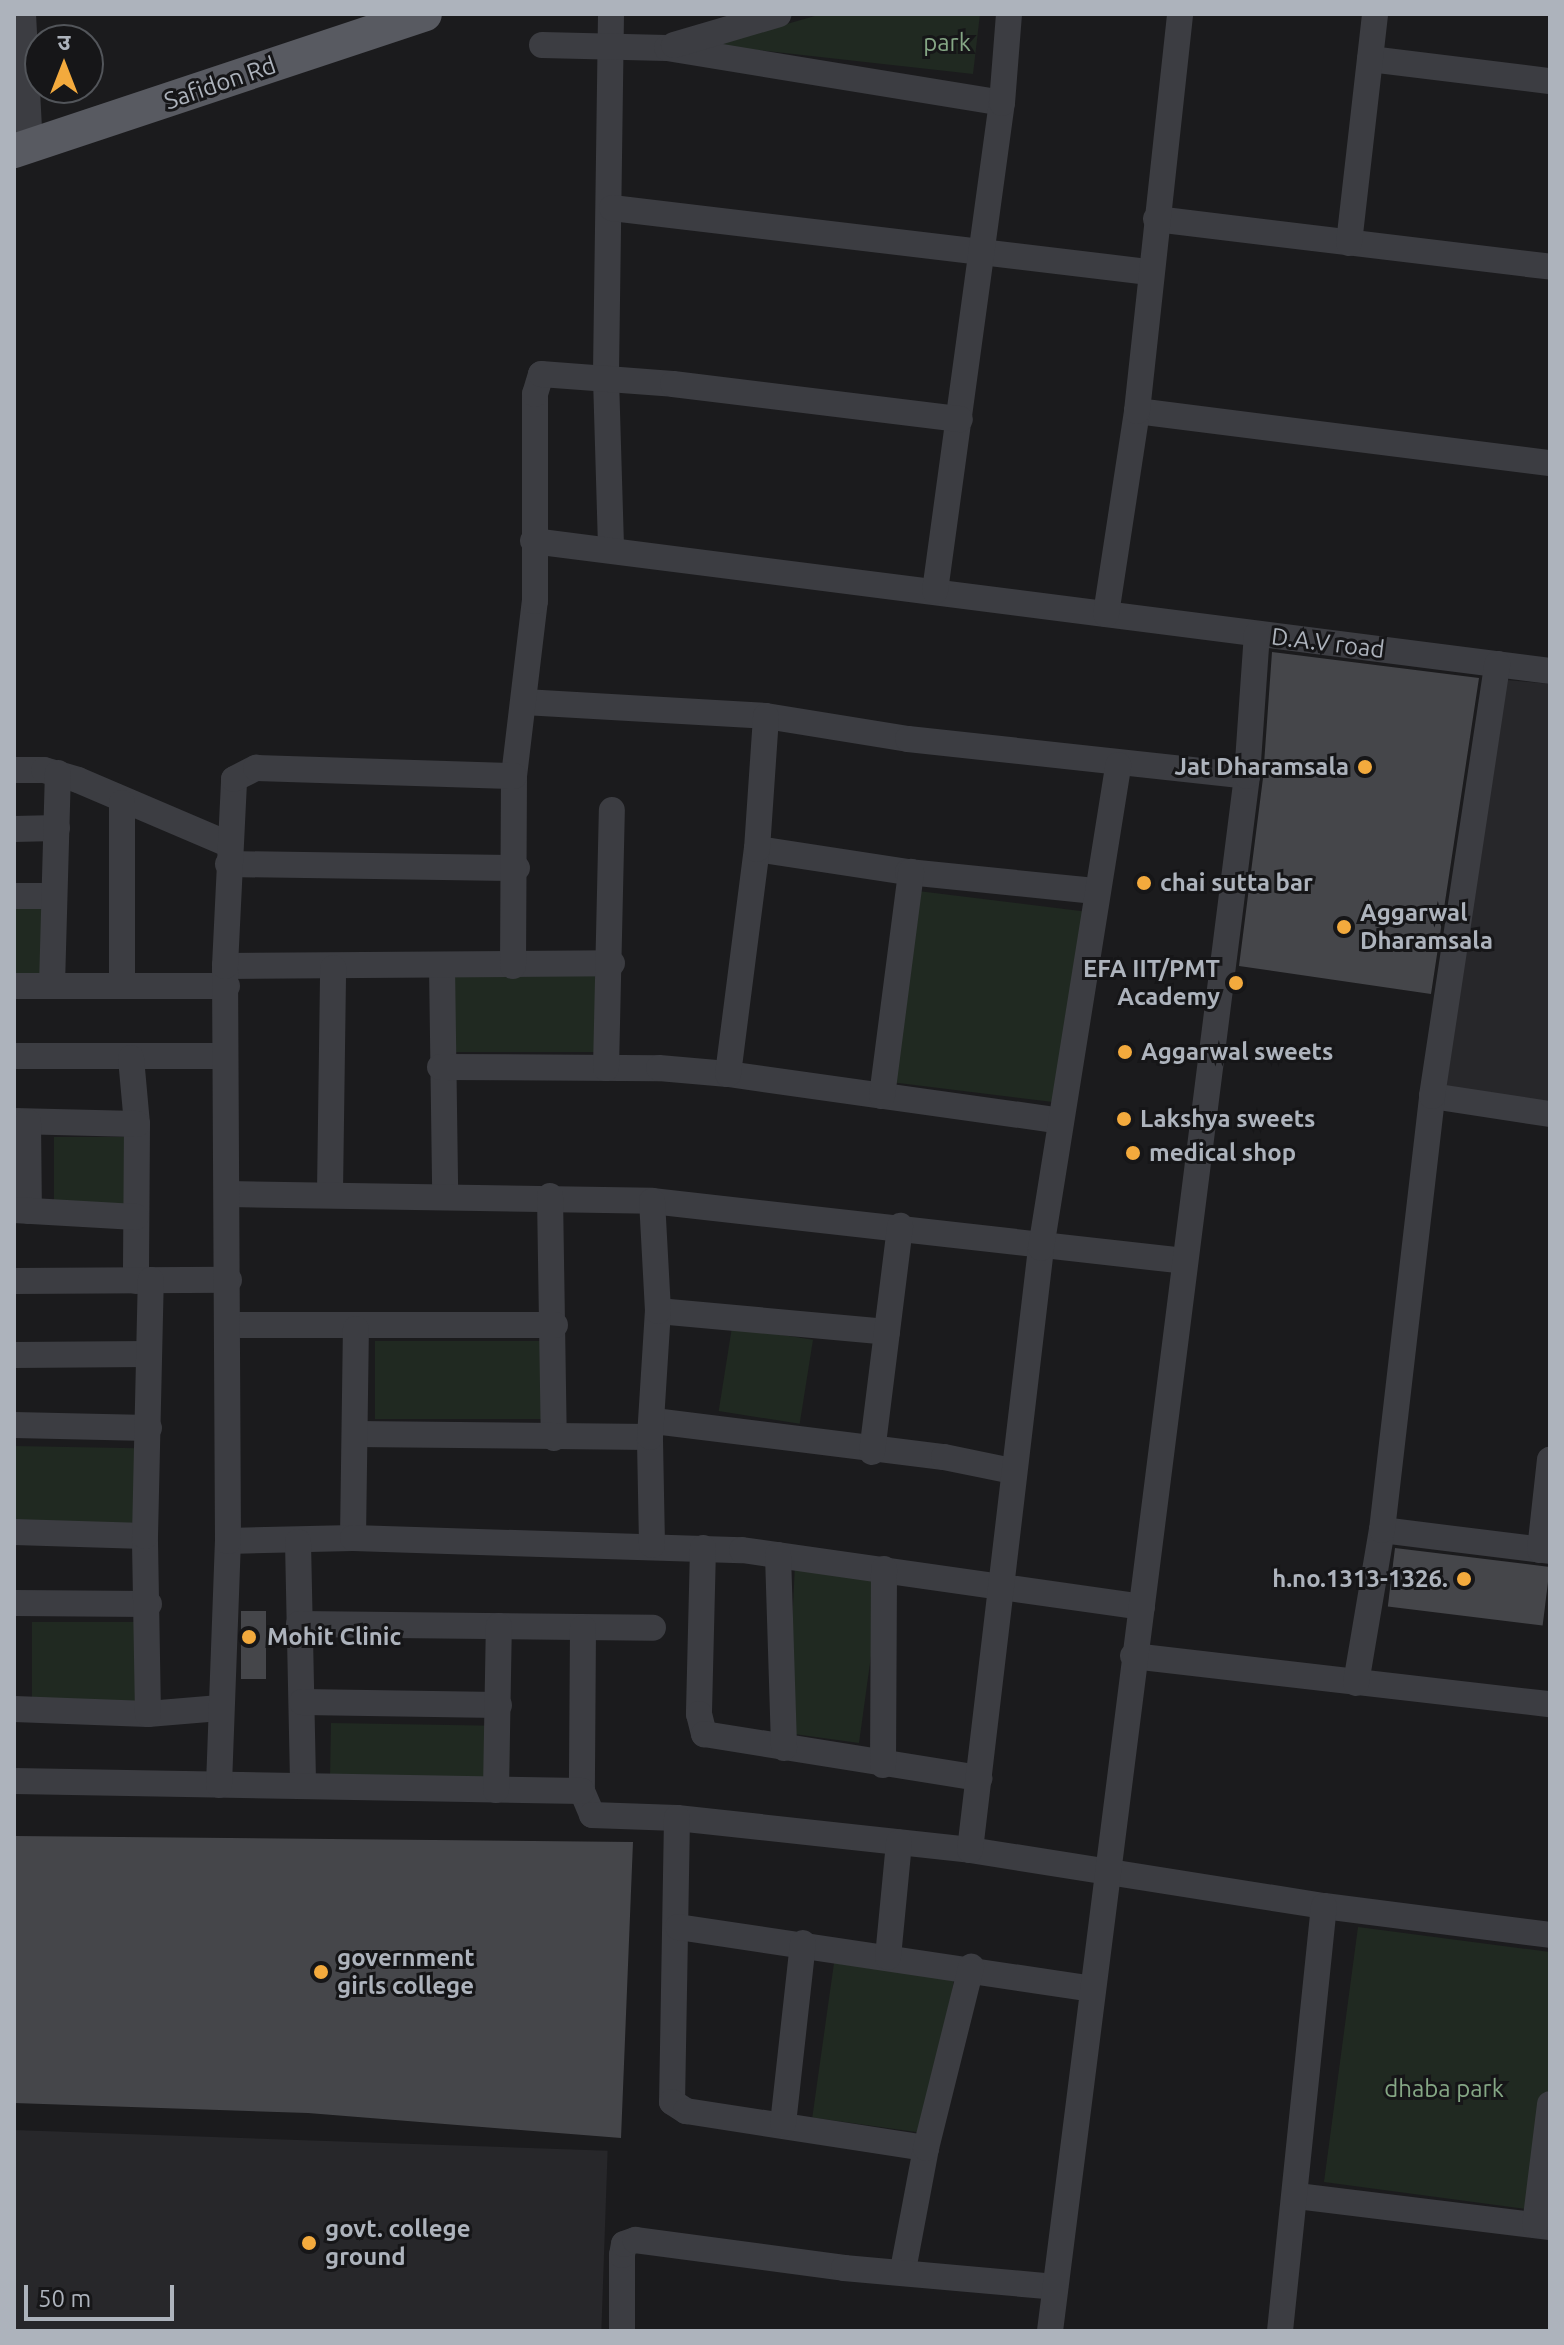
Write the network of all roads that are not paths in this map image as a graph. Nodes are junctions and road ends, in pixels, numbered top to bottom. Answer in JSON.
{"nodes":[{"id":1,"x":23,"y":14,"type":"edge"},
{"id":2,"x":378,"y":14,"type":"edge"},
{"id":3,"x":425,"y":14,"type":"edge"},
{"id":4,"x":611,"y":14,"type":"edge"},
{"id":5,"x":779,"y":14,"type":"edge"},
{"id":6,"x":1009,"y":14,"type":"edge"},
{"id":7,"x":1180,"y":14,"type":"edge"},
{"id":8,"x":1375,"y":14,"type":"edge"},
{"id":9,"x":542,"y":45,"type":"dead end"},
{"id":10,"x":667,"y":48,"type":"junction"},
{"id":11,"x":609,"y":49,"type":"junction"},
{"id":12,"x":1370,"y":59,"type":"junction"},
{"id":13,"x":1550,"y":81,"type":"edge"},
{"id":14,"x":1002,"y":103,"type":"junction"},
{"id":15,"x":22,"y":141,"type":"edge"},
{"id":16,"x":612,"y":208,"type":"junction"},
{"id":17,"x":1156,"y":219,"type":"junction"},
{"id":18,"x":1349,"y":243,"type":"junction"},
{"id":19,"x":982,"y":253,"type":"junction"},
{"id":20,"x":1550,"y":267,"type":"edge"},
{"id":21,"x":1149,"y":272,"type":"junction"},
{"id":22,"x":606,"y":378,"type":"junction"},
{"id":23,"x":1137,"y":411,"type":"junction"},
{"id":24,"x":960,"y":419,"type":"junction"},
{"id":25,"x":1550,"y":463,"type":"edge"},
{"id":26,"x":533,"y":541,"type":"junction"},
{"id":27,"x":611,"y":549,"type":"junction"},
{"id":28,"x":935,"y":591,"type":"junction"},
{"id":29,"x":1106,"y":614,"type":"junction"},
{"id":30,"x":1257,"y":634,"type":"junction"},
{"id":31,"x":1497,"y":664,"type":"junction"},
{"id":32,"x":1550,"y":671,"type":"edge"},
{"id":33,"x":524,"y":702,"type":"junction"},
{"id":34,"x":766,"y":716,"type":"junction"},
{"id":35,"x":1118,"y":765,"type":"junction"},
{"id":36,"x":14,"y":770,"type":"edge"},
{"id":37,"x":58,"y":773,"type":"junction"},
{"id":38,"x":514,"y":776,"type":"junction"},
{"id":39,"x":1247,"y":776,"type":"junction"},
{"id":40,"x":122,"y":803,"type":"junction"},
{"id":41,"x":612,"y":810,"type":"dead end"},
{"id":42,"x":57,"y":828,"type":"junction"},
{"id":43,"x":14,"y":829,"type":"edge"},
{"id":44,"x":757,"y":849,"type":"junction"},
{"id":45,"x":228,"y":854,"type":"junction"},
{"id":46,"x":517,"y":868,"type":"junction"},
{"id":47,"x":911,"y":872,"type":"junction"},
{"id":48,"x":1095,"y":891,"type":"junction"},
{"id":49,"x":14,"y":896,"type":"edge"},
{"id":50,"x":54,"y":896,"type":"junction"},
{"id":51,"x":612,"y":963,"type":"junction"},
{"id":52,"x":442,"y":965,"type":"junction"},
{"id":53,"x":513,"y":966,"type":"junction"},
{"id":54,"x":333,"y":968,"type":"junction"},
{"id":55,"x":226,"y":976,"type":"junction"},
{"id":56,"x":52,"y":985,"type":"junction"},
{"id":57,"x":122,"y":985,"type":"junction"},
{"id":58,"x":14,"y":986,"type":"edge"},
{"id":59,"x":14,"y":1056,"type":"edge"},
{"id":60,"x":224,"y":1056,"type":"junction"},
{"id":61,"x":131,"y":1058,"type":"junction"},
{"id":62,"x":440,"y":1067,"type":"junction"},
{"id":63,"x":606,"y":1068,"type":"junction"},
{"id":64,"x":728,"y":1074,"type":"junction"},
{"id":65,"x":882,"y":1096,"type":"junction"},
{"id":66,"x":1432,"y":1096,"type":"junction"},
{"id":67,"x":1550,"y":1114,"type":"edge"},
{"id":68,"x":21,"y":1121,"type":"edge"},
{"id":69,"x":1061,"y":1121,"type":"junction"},
{"id":70,"x":137,"y":1124,"type":"junction"},
{"id":71,"x":330,"y":1192,"type":"junction"},
{"id":72,"x":228,"y":1194,"type":"junction"},
{"id":73,"x":445,"y":1194,"type":"junction"},
{"id":74,"x":550,"y":1196,"type":"junction"},
{"id":75,"x":652,"y":1201,"type":"junction"},
{"id":76,"x":22,"y":1210,"type":"edge"},
{"id":77,"x":136,"y":1217,"type":"junction"},
{"id":78,"x":900,"y":1226,"type":"junction"},
{"id":79,"x":1041,"y":1248,"type":"junction"},
{"id":80,"x":1185,"y":1261,"type":"junction"},
{"id":81,"x":229,"y":1280,"type":"junction"},
{"id":82,"x":14,"y":1281,"type":"edge"},
{"id":83,"x":144,"y":1281,"type":"junction"},
{"id":84,"x":658,"y":1311,"type":"junction"},
{"id":85,"x":228,"y":1325,"type":"junction"},
{"id":86,"x":555,"y":1325,"type":"junction"},
{"id":87,"x":356,"y":1329,"type":"junction"},
{"id":88,"x":887,"y":1332,"type":"junction"},
{"id":89,"x":149,"y":1354,"type":"junction"},
{"id":90,"x":14,"y":1355,"type":"edge"},
{"id":91,"x":14,"y":1425,"type":"edge"},
{"id":92,"x":149,"y":1428,"type":"junction"},
{"id":93,"x":652,"y":1429,"type":"junction"},
{"id":94,"x":355,"y":1434,"type":"junction"},
{"id":95,"x":554,"y":1438,"type":"junction"},
{"id":96,"x":872,"y":1452,"type":"junction"},
{"id":97,"x":1550,"y":1460,"type":"edge"},
{"id":98,"x":1012,"y":1471,"type":"junction"},
{"id":99,"x":1382,"y":1530,"type":"junction"},
{"id":100,"x":14,"y":1532,"type":"edge"},
{"id":101,"x":145,"y":1536,"type":"junction"},
{"id":102,"x":353,"y":1538,"type":"junction"},
{"id":103,"x":228,"y":1541,"type":"junction"},
{"id":104,"x":298,"y":1542,"type":"junction"},
{"id":105,"x":652,"y":1545,"type":"junction"},
{"id":106,"x":703,"y":1548,"type":"junction"},
{"id":107,"x":1545,"y":1551,"type":"edge"},
{"id":108,"x":778,"y":1555,"type":"junction"},
{"id":109,"x":884,"y":1569,"type":"junction"},
{"id":110,"x":998,"y":1587,"type":"junction"},
{"id":111,"x":14,"y":1603,"type":"edge"},
{"id":112,"x":149,"y":1604,"type":"junction"},
{"id":113,"x":1142,"y":1607,"type":"junction"},
{"id":114,"x":299,"y":1624,"type":"junction"},
{"id":115,"x":499,"y":1626,"type":"junction"},
{"id":116,"x":583,"y":1628,"type":"junction"},
{"id":117,"x":653,"y":1628,"type":"dead end"},
{"id":118,"x":1133,"y":1656,"type":"junction"},
{"id":119,"x":1356,"y":1683,"type":"junction"},
{"id":120,"x":302,"y":1702,"type":"junction"},
{"id":121,"x":1550,"y":1704,"type":"edge"},
{"id":122,"x":499,"y":1705,"type":"junction"},
{"id":123,"x":220,"y":1708,"type":"junction"},
{"id":124,"x":14,"y":1709,"type":"edge"},
{"id":125,"x":148,"y":1714,"type":"junction"},
{"id":126,"x":784,"y":1748,"type":"junction"},
{"id":127,"x":883,"y":1765,"type":"junction"},
{"id":128,"x":980,"y":1778,"type":"junction"},
{"id":129,"x":14,"y":1781,"type":"edge"},
{"id":130,"x":303,"y":1783,"type":"junction"},
{"id":131,"x":219,"y":1785,"type":"junction"},
{"id":132,"x":496,"y":1790,"type":"junction"},
{"id":133,"x":582,"y":1791,"type":"junction"},
{"id":134,"x":677,"y":1818,"type":"junction"},
{"id":135,"x":899,"y":1843,"type":"junction"},
{"id":136,"x":970,"y":1850,"type":"junction"},
{"id":137,"x":1107,"y":1871,"type":"junction"},
{"id":138,"x":1324,"y":1906,"type":"junction"},
{"id":139,"x":678,"y":1927,"type":"junction"},
{"id":140,"x":1550,"y":1935,"type":"edge"},
{"id":141,"x":803,"y":1943,"type":"junction"},
{"id":142,"x":888,"y":1957,"type":"junction"},
{"id":143,"x":971,"y":1967,"type":"junction"},
{"id":144,"x":1092,"y":1989,"type":"junction"},
{"id":145,"x":1550,"y":2104,"type":"edge"},
{"id":146,"x":783,"y":2124,"type":"junction"},
{"id":147,"x":926,"y":2148,"type":"junction"},
{"id":148,"x":1297,"y":2196,"type":"junction"},
{"id":149,"x":1542,"y":2226,"type":"edge"},
{"id":150,"x":903,"y":2270,"type":"junction"},
{"id":151,"x":1055,"y":2287,"type":"junction"},
{"id":152,"x":622,"y":2331,"type":"edge"},
{"id":153,"x":1050,"y":2331,"type":"edge"},
{"id":154,"x":1280,"y":2331,"type":"edge"}],
"edges":[{"from":1,"to":15,"type":"street"},
{"from":2,"to":15,"type":"main road","name":"Safidon Rd"},
{"from":3,"to":15,"type":"main road","name":"Safidon Rd"},
{"from":4,"to":11,"type":"street"},
{"from":5,"to":10,"type":"street"},
{"from":6,"to":14,"type":"street"},
{"from":7,"to":17,"type":"street"},
{"from":8,"to":12,"type":"street"},
{"from":9,"to":11,"type":"street"},
{"from":10,"to":11,"type":"street"},
{"from":10,"to":14,"type":"street"},
{"from":11,"to":16,"type":"street"},
{"from":12,"to":13,"type":"street"},
{"from":12,"to":18,"type":"street"},
{"from":14,"to":19,"type":"street"},
{"from":16,"to":19,"type":"street"},
{"from":16,"to":22,"type":"street"},
{"from":17,"to":18,"type":"street"},
{"from":17,"to":21,"type":"street"},
{"from":18,"to":20,"type":"street"},
{"from":19,"to":21,"type":"street"},
{"from":19,"to":24,"type":"street"},
{"from":21,"to":23,"type":"street"},
{"from":22,"to":24,"type":"street"},
{"from":22,"to":26,"type":"street"},
{"from":22,"to":27,"type":"street"},
{"from":23,"to":25,"type":"street"},
{"from":23,"to":29,"type":"street"},
{"from":24,"to":28,"type":"street"},
{"from":26,"to":27,"type":"street","name":"D.A.V road"},
{"from":26,"to":33,"type":"street"},
{"from":27,"to":28,"type":"street","name":"D.A.V road"},
{"from":28,"to":29,"type":"street","name":"D.A.V road"},
{"from":29,"to":30,"type":"street","name":"D.A.V road"},
{"from":30,"to":31,"type":"street","name":"D.A.V road"},
{"from":30,"to":39,"type":"street"},
{"from":31,"to":32,"type":"street","name":"D.A.V road"},
{"from":31,"to":66,"type":"street"},
{"from":33,"to":34,"type":"street"},
{"from":33,"to":38,"type":"street"},
{"from":34,"to":35,"type":"street"},
{"from":34,"to":44,"type":"street"},
{"from":35,"to":39,"type":"street"},
{"from":35,"to":48,"type":"street"},
{"from":36,"to":37,"type":"street"},
{"from":37,"to":40,"type":"street"},
{"from":37,"to":42,"type":"street"},
{"from":38,"to":45,"type":"street"},
{"from":38,"to":46,"type":"street"},
{"from":39,"to":80,"type":"street"},
{"from":40,"to":45,"type":"street"},
{"from":40,"to":57,"type":"street"},
{"from":41,"to":51,"type":"street"},
{"from":42,"to":43,"type":"street"},
{"from":42,"to":50,"type":"street"},
{"from":44,"to":47,"type":"street"},
{"from":44,"to":64,"type":"street"},
{"from":45,"to":46,"type":"street"},
{"from":45,"to":55,"type":"street"},
{"from":46,"to":53,"type":"street"},
{"from":47,"to":48,"type":"street"},
{"from":47,"to":65,"type":"street"},
{"from":48,"to":69,"type":"street"},
{"from":49,"to":50,"type":"street"},
{"from":50,"to":56,"type":"street"},
{"from":51,"to":53,"type":"street"},
{"from":51,"to":63,"type":"street"},
{"from":52,"to":53,"type":"street"},
{"from":52,"to":54,"type":"street"},
{"from":52,"to":62,"type":"street"},
{"from":54,"to":55,"type":"street"},
{"from":54,"to":71,"type":"street"},
{"from":55,"to":57,"type":"street"},
{"from":55,"to":60,"type":"street"},
{"from":56,"to":57,"type":"street"},
{"from":56,"to":58,"type":"street"},
{"from":59,"to":61,"type":"street"},
{"from":60,"to":61,"type":"street"},
{"from":60,"to":72,"type":"street"},
{"from":61,"to":70,"type":"street"},
{"from":62,"to":63,"type":"street"},
{"from":62,"to":73,"type":"street"},
{"from":63,"to":64,"type":"street"},
{"from":64,"to":65,"type":"street"},
{"from":65,"to":69,"type":"street"},
{"from":66,"to":67,"type":"street"},
{"from":66,"to":99,"type":"street"},
{"from":68,"to":70,"type":"street"},
{"from":68,"to":76,"type":"street"},
{"from":69,"to":79,"type":"street"},
{"from":70,"to":77,"type":"street"},
{"from":71,"to":72,"type":"street"},
{"from":71,"to":73,"type":"street"},
{"from":72,"to":81,"type":"street"},
{"from":73,"to":74,"type":"street"},
{"from":74,"to":75,"type":"street"},
{"from":74,"to":86,"type":"street"},
{"from":75,"to":78,"type":"street"},
{"from":75,"to":84,"type":"street"},
{"from":76,"to":77,"type":"street"},
{"from":77,"to":83,"type":"street"},
{"from":78,"to":79,"type":"street"},
{"from":78,"to":88,"type":"street"},
{"from":79,"to":80,"type":"street"},
{"from":79,"to":98,"type":"street"},
{"from":80,"to":113,"type":"street"},
{"from":81,"to":83,"type":"street"},
{"from":81,"to":85,"type":"street"},
{"from":82,"to":83,"type":"street"},
{"from":83,"to":89,"type":"street"},
{"from":84,"to":88,"type":"street"},
{"from":84,"to":93,"type":"street"},
{"from":85,"to":87,"type":"street"},
{"from":85,"to":103,"type":"street"},
{"from":86,"to":87,"type":"street"},
{"from":86,"to":95,"type":"street"},
{"from":87,"to":94,"type":"street"},
{"from":88,"to":96,"type":"street"},
{"from":89,"to":90,"type":"street"},
{"from":89,"to":92,"type":"street"},
{"from":91,"to":92,"type":"street"},
{"from":92,"to":101,"type":"street"},
{"from":93,"to":95,"type":"street"},
{"from":93,"to":96,"type":"street"},
{"from":93,"to":105,"type":"street"},
{"from":94,"to":95,"type":"street"},
{"from":94,"to":102,"type":"street"},
{"from":96,"to":98,"type":"street"},
{"from":97,"to":107,"type":"street"},
{"from":98,"to":110,"type":"street"},
{"from":99,"to":107,"type":"street"},
{"from":99,"to":119,"type":"street"},
{"from":100,"to":101,"type":"street"},
{"from":101,"to":112,"type":"street"},
{"from":102,"to":104,"type":"street"},
{"from":102,"to":105,"type":"street"},
{"from":103,"to":104,"type":"street"},
{"from":103,"to":123,"type":"street"},
{"from":104,"to":114,"type":"street"},
{"from":105,"to":106,"type":"street"},
{"from":106,"to":108,"type":"street"},
{"from":106,"to":126,"type":"street"},
{"from":108,"to":109,"type":"street"},
{"from":108,"to":126,"type":"street"},
{"from":109,"to":110,"type":"street"},
{"from":109,"to":127,"type":"street"},
{"from":110,"to":113,"type":"street"},
{"from":110,"to":128,"type":"street"},
{"from":111,"to":112,"type":"street"},
{"from":112,"to":125,"type":"street"},
{"from":113,"to":118,"type":"street"},
{"from":114,"to":115,"type":"street"},
{"from":114,"to":120,"type":"street"},
{"from":115,"to":116,"type":"street"},
{"from":115,"to":122,"type":"street"},
{"from":116,"to":117,"type":"street"},
{"from":116,"to":133,"type":"street"},
{"from":118,"to":119,"type":"street"},
{"from":118,"to":137,"type":"street"},
{"from":119,"to":121,"type":"street"},
{"from":120,"to":122,"type":"street"},
{"from":120,"to":130,"type":"street"},
{"from":122,"to":132,"type":"street"},
{"from":123,"to":125,"type":"street"},
{"from":123,"to":131,"type":"street"},
{"from":124,"to":125,"type":"street"},
{"from":126,"to":127,"type":"street"},
{"from":127,"to":128,"type":"street"},
{"from":128,"to":136,"type":"street"},
{"from":129,"to":131,"type":"street"},
{"from":130,"to":131,"type":"street"},
{"from":130,"to":132,"type":"street"},
{"from":132,"to":133,"type":"street"},
{"from":133,"to":134,"type":"street"},
{"from":134,"to":135,"type":"street"},
{"from":134,"to":139,"type":"street"},
{"from":135,"to":136,"type":"street"},
{"from":135,"to":142,"type":"street"},
{"from":136,"to":137,"type":"street"},
{"from":137,"to":138,"type":"street"},
{"from":137,"to":144,"type":"street"},
{"from":138,"to":140,"type":"street"},
{"from":138,"to":148,"type":"street"},
{"from":139,"to":141,"type":"street"},
{"from":139,"to":146,"type":"street"},
{"from":141,"to":142,"type":"street"},
{"from":141,"to":146,"type":"street"},
{"from":142,"to":143,"type":"street"},
{"from":143,"to":144,"type":"street"},
{"from":143,"to":147,"type":"street"},
{"from":144,"to":151,"type":"street"},
{"from":145,"to":149,"type":"street"},
{"from":146,"to":147,"type":"street"},
{"from":147,"to":150,"type":"street"},
{"from":148,"to":149,"type":"street"},
{"from":148,"to":154,"type":"street"},
{"from":150,"to":151,"type":"street"},
{"from":150,"to":152,"type":"street"},
{"from":151,"to":153,"type":"street"}]}
